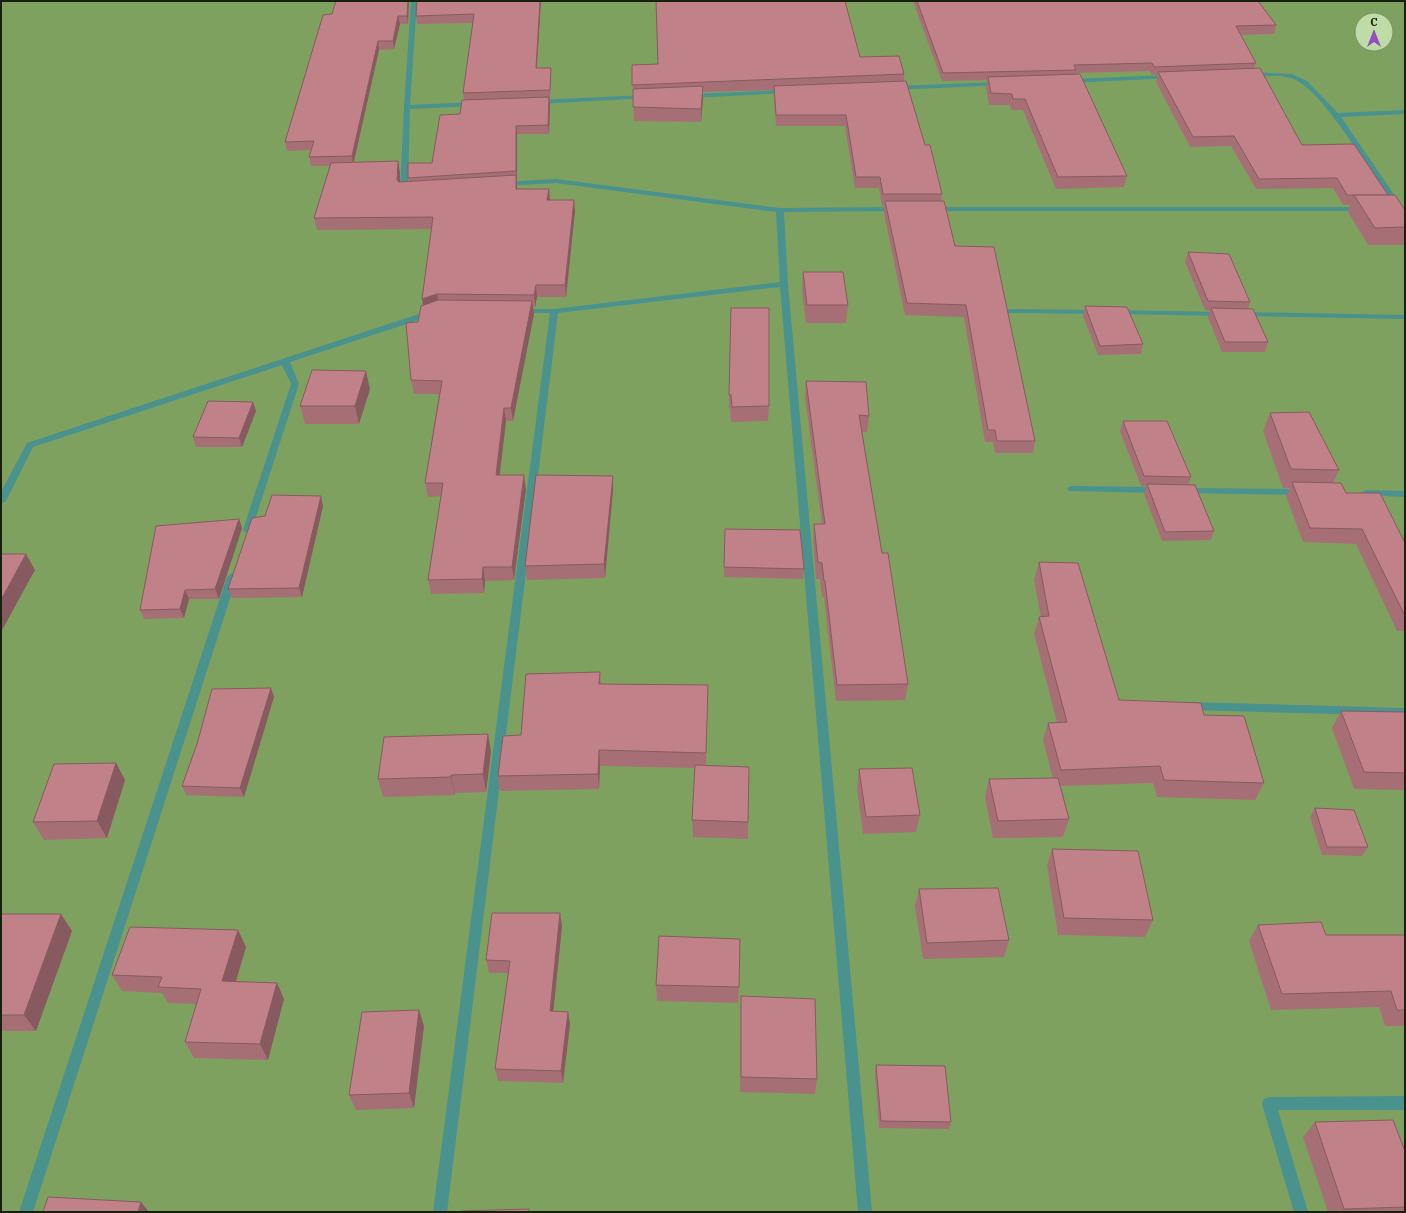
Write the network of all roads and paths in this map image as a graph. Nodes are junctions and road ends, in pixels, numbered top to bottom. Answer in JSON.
{"nodes":[{"id":1,"x":414,"y":1,"type":"edge"},
{"id":2,"x":1246,"y":74,"type":"edge"},
{"id":3,"x":1174,"y":77,"type":"edge"},
{"id":4,"x":1062,"y":82,"type":"edge"},
{"id":5,"x":1006,"y":84,"type":"edge"},
{"id":6,"x":886,"y":88,"type":"edge"},
{"id":7,"x":790,"y":92,"type":"edge"},
{"id":8,"x":686,"y":96,"type":"edge"},
{"id":9,"x":654,"y":97,"type":"edge"},
{"id":10,"x":527,"y":102,"type":"edge"},
{"id":11,"x":479,"y":104,"type":"edge"},
{"id":12,"x":407,"y":107,"type":"junction"},
{"id":13,"x":1405,"y":112,"type":"edge"},
{"id":14,"x":1336,"y":115,"type":"junction"},
{"id":15,"x":500,"y":184,"type":"edge"},
{"id":16,"x":412,"y":189,"type":"edge"},
{"id":17,"x":905,"y":209,"type":"edge"},
{"id":18,"x":921,"y":209,"type":"edge"},
{"id":19,"x":1369,"y":209,"type":"edge"},
{"id":20,"x":1399,"y":209,"type":"edge"},
{"id":21,"x":780,"y":210,"type":"junction"},
{"id":22,"x":784,"y":284,"type":"junction"},
{"id":23,"x":439,"y":310,"type":"edge"},
{"id":24,"x":516,"y":311,"type":"edge"},
{"id":25,"x":554,"y":311,"type":"junction"},
{"id":26,"x":1008,"y":311,"type":"edge"},
{"id":27,"x":1405,"y":317,"type":"edge"},
{"id":28,"x":286,"y":361,"type":"junction"},
{"id":29,"x":1072,"y":489,"type":"dead end"},
{"id":30,"x":1310,"y":493,"type":"edge"},
{"id":31,"x":1358,"y":493,"type":"edge"},
{"id":32,"x":1405,"y":494,"type":"edge"},
{"id":33,"x":1,"y":501,"type":"edge"},
{"id":34,"x":243,"y":544,"type":"edge"},
{"id":35,"x":236,"y":567,"type":"edge"},
{"id":36,"x":1178,"y":706,"type":"edge"},
{"id":37,"x":1405,"y":712,"type":"edge"},
{"id":38,"x":1405,"y":1103,"type":"edge"},
{"id":39,"x":26,"y":1212,"type":"edge"},
{"id":40,"x":440,"y":1212,"type":"edge"},
{"id":41,"x":866,"y":1212,"type":"edge"},
{"id":42,"x":1301,"y":1212,"type":"edge"}],
"edges":[{"from":1,"to":12,"type":"lane"},
{"from":2,"to":14,"type":"lane"},
{"from":3,"to":4,"type":"lane"},
{"from":5,"to":6,"type":"lane"},
{"from":7,"to":8,"type":"lane"},
{"from":9,"to":10,"type":"lane"},
{"from":11,"to":12,"type":"lane"},
{"from":12,"to":16,"type":"lane"},
{"from":13,"to":14,"type":"lane"},
{"from":14,"to":20,"type":"lane"},
{"from":15,"to":21,"type":"lane"},
{"from":17,"to":21,"type":"lane"},
{"from":18,"to":19,"type":"lane"},
{"from":21,"to":22,"type":"lane"},
{"from":22,"to":25,"type":"lane"},
{"from":22,"to":41,"type":"lane"},
{"from":23,"to":28,"type":"lane"},
{"from":24,"to":25,"type":"lane"},
{"from":25,"to":40,"type":"lane"},
{"from":26,"to":27,"type":"lane"},
{"from":28,"to":33,"type":"lane"},
{"from":28,"to":34,"type":"lane"},
{"from":29,"to":30,"type":"lane"},
{"from":31,"to":32,"type":"lane"},
{"from":35,"to":39,"type":"lane"},
{"from":36,"to":37,"type":"lane"},
{"from":38,"to":42,"type":"lane"}]}
